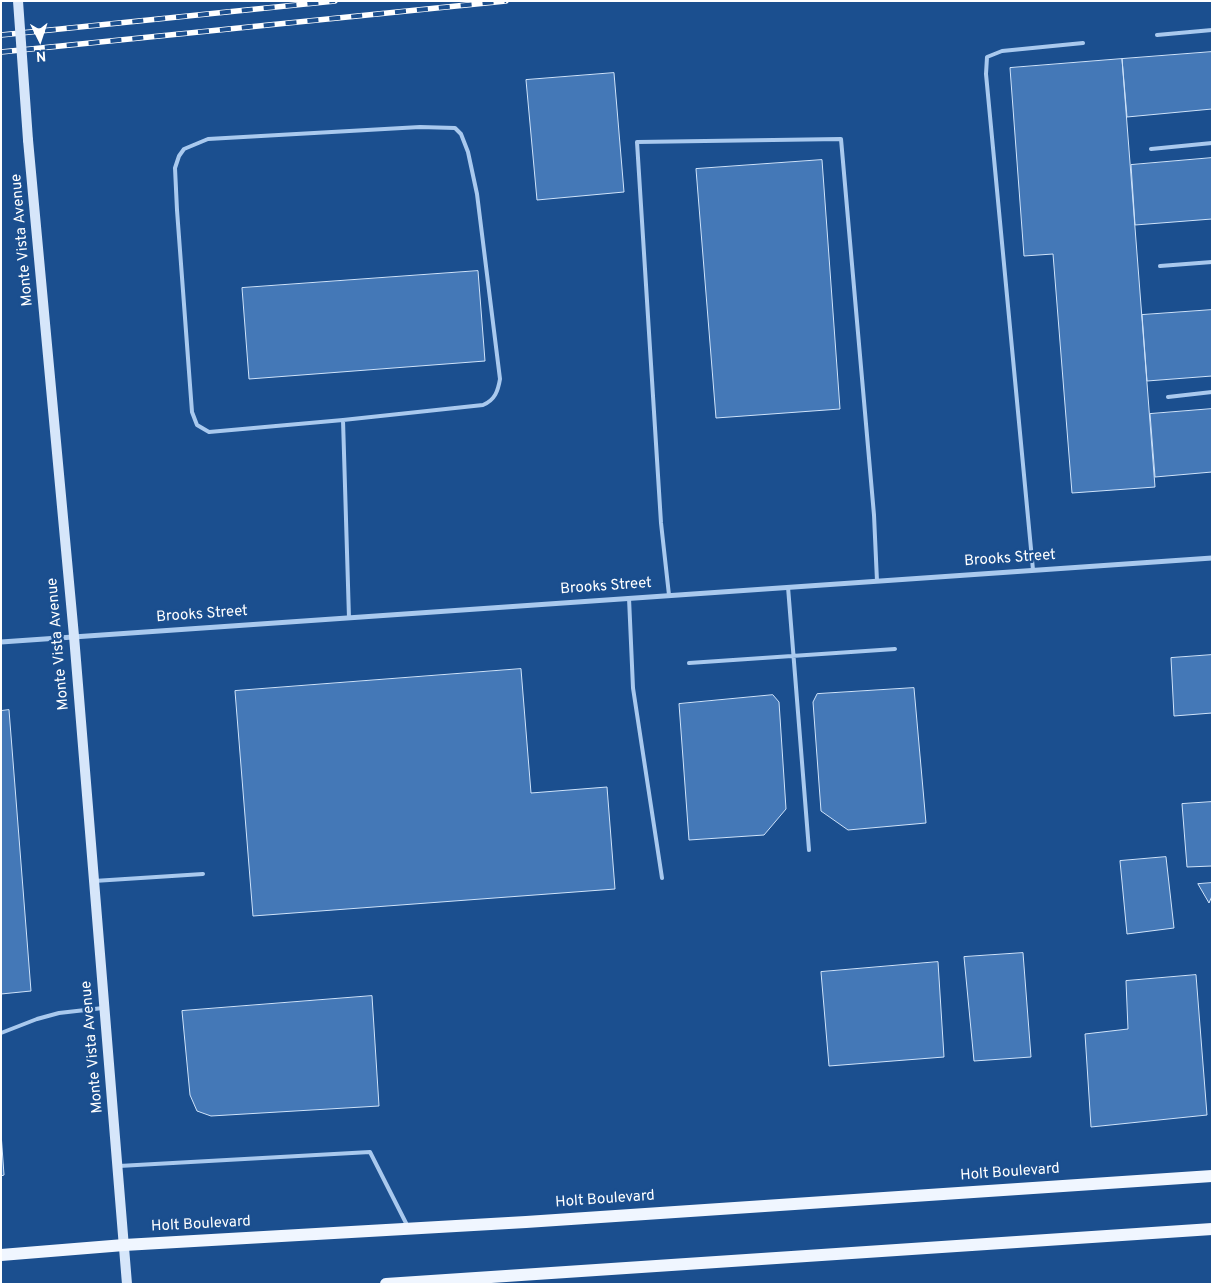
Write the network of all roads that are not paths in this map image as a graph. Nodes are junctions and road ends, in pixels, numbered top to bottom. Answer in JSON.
{"nodes":[{"id":1,"x":18,"y":1,"type":"edge"},
{"id":2,"x":1212,"y":30,"type":"edge"},
{"id":3,"x":1157,"y":35,"type":"dead end"},
{"id":4,"x":1083,"y":43,"type":"dead end"},
{"id":5,"x":1212,"y":143,"type":"edge"},
{"id":6,"x":1151,"y":149,"type":"dead end"},
{"id":7,"x":1212,"y":262,"type":"edge"},
{"id":8,"x":1160,"y":266,"type":"dead end"},
{"id":9,"x":1212,"y":392,"type":"edge"},
{"id":10,"x":1168,"y":397,"type":"dead end"},
{"id":11,"x":343,"y":420,"type":"junction"},
{"id":12,"x":1212,"y":558,"type":"edge"},
{"id":13,"x":1033,"y":570,"type":"junction"},
{"id":14,"x":877,"y":581,"type":"junction"},
{"id":15,"x":788,"y":587,"type":"junction"},
{"id":16,"x":669,"y":595,"type":"junction"},
{"id":17,"x":629,"y":598,"type":"junction"},
{"id":18,"x":349,"y":618,"type":"junction"},
{"id":19,"x":74,"y":636,"type":"junction"},
{"id":20,"x":1,"y":642,"type":"edge"},
{"id":21,"x":895,"y":649,"type":"dead end"},
{"id":22,"x":794,"y":656,"type":"junction"},
{"id":23,"x":689,"y":663,"type":"dead end"},
{"id":24,"x":809,"y":850,"type":"dead end"},
{"id":25,"x":204,"y":874,"type":"dead end"},
{"id":26,"x":662,"y":878,"type":"dead end"},
{"id":27,"x":94,"y":881,"type":"junction"},
{"id":28,"x":104,"y":1008,"type":"junction"},
{"id":29,"x":1,"y":1034,"type":"edge"},
{"id":30,"x":118,"y":1166,"type":"junction"},
{"id":31,"x":1212,"y":1176,"type":"edge"},
{"id":32,"x":409,"y":1229,"type":"junction"},
{"id":33,"x":1212,"y":1229,"type":"edge"},
{"id":34,"x":124,"y":1245,"type":"junction"},
{"id":35,"x":1,"y":1255,"type":"edge"},
{"id":36,"x":127,"y":1284,"type":"edge"},
{"id":37,"x":386,"y":1284,"type":"edge"}],
"edges":[{"from":1,"to":19,"type":"main road","name":"Monte Vista Avenue","bridge":true},
{"from":2,"to":3,"type":"lane"},
{"from":4,"to":13,"type":"lane"},
{"from":5,"to":6,"type":"lane"},
{"from":7,"to":8,"type":"lane"},
{"from":9,"to":10,"type":"lane"},
{"from":11,"to":11,"type":"lane"},
{"from":11,"to":18,"type":"lane"},
{"from":12,"to":13,"type":"street","name":"Brooks Street"},
{"from":13,"to":14,"type":"street","name":"Brooks Street"},
{"from":14,"to":15,"type":"street","name":"Brooks Street"},
{"from":14,"to":16,"type":"lane"},
{"from":15,"to":16,"type":"street","name":"Brooks Street"},
{"from":15,"to":22,"type":"lane"},
{"from":16,"to":17,"type":"street","name":"Brooks Street"},
{"from":17,"to":18,"type":"street","name":"Brooks Street"},
{"from":17,"to":26,"type":"lane"},
{"from":18,"to":19,"type":"street","name":"Brooks Street"},
{"from":19,"to":20,"type":"street","name":"Brooks Street"},
{"from":19,"to":27,"type":"main road","name":"Monte Vista Avenue"},
{"from":21,"to":22,"type":"lane"},
{"from":22,"to":23,"type":"lane"},
{"from":22,"to":24,"type":"lane"},
{"from":25,"to":27,"type":"lane"},
{"from":27,"to":28,"type":"main road","name":"Monte Vista Avenue"},
{"from":28,"to":29,"type":"lane"},
{"from":28,"to":30,"type":"main road","name":"Monte Vista Avenue"},
{"from":30,"to":32,"type":"lane"},
{"from":30,"to":34,"type":"main road","name":"Monte Vista Avenue"},
{"from":31,"to":32,"type":"main road","name":"Holt Boulevard"},
{"from":32,"to":34,"type":"main road","name":"Holt Boulevard"},
{"from":33,"to":37,"type":"main road"},
{"from":34,"to":35,"type":"main road","name":"Holt Boulevard"},
{"from":34,"to":36,"type":"main road","name":"Monte Vista Avenue"}]}
